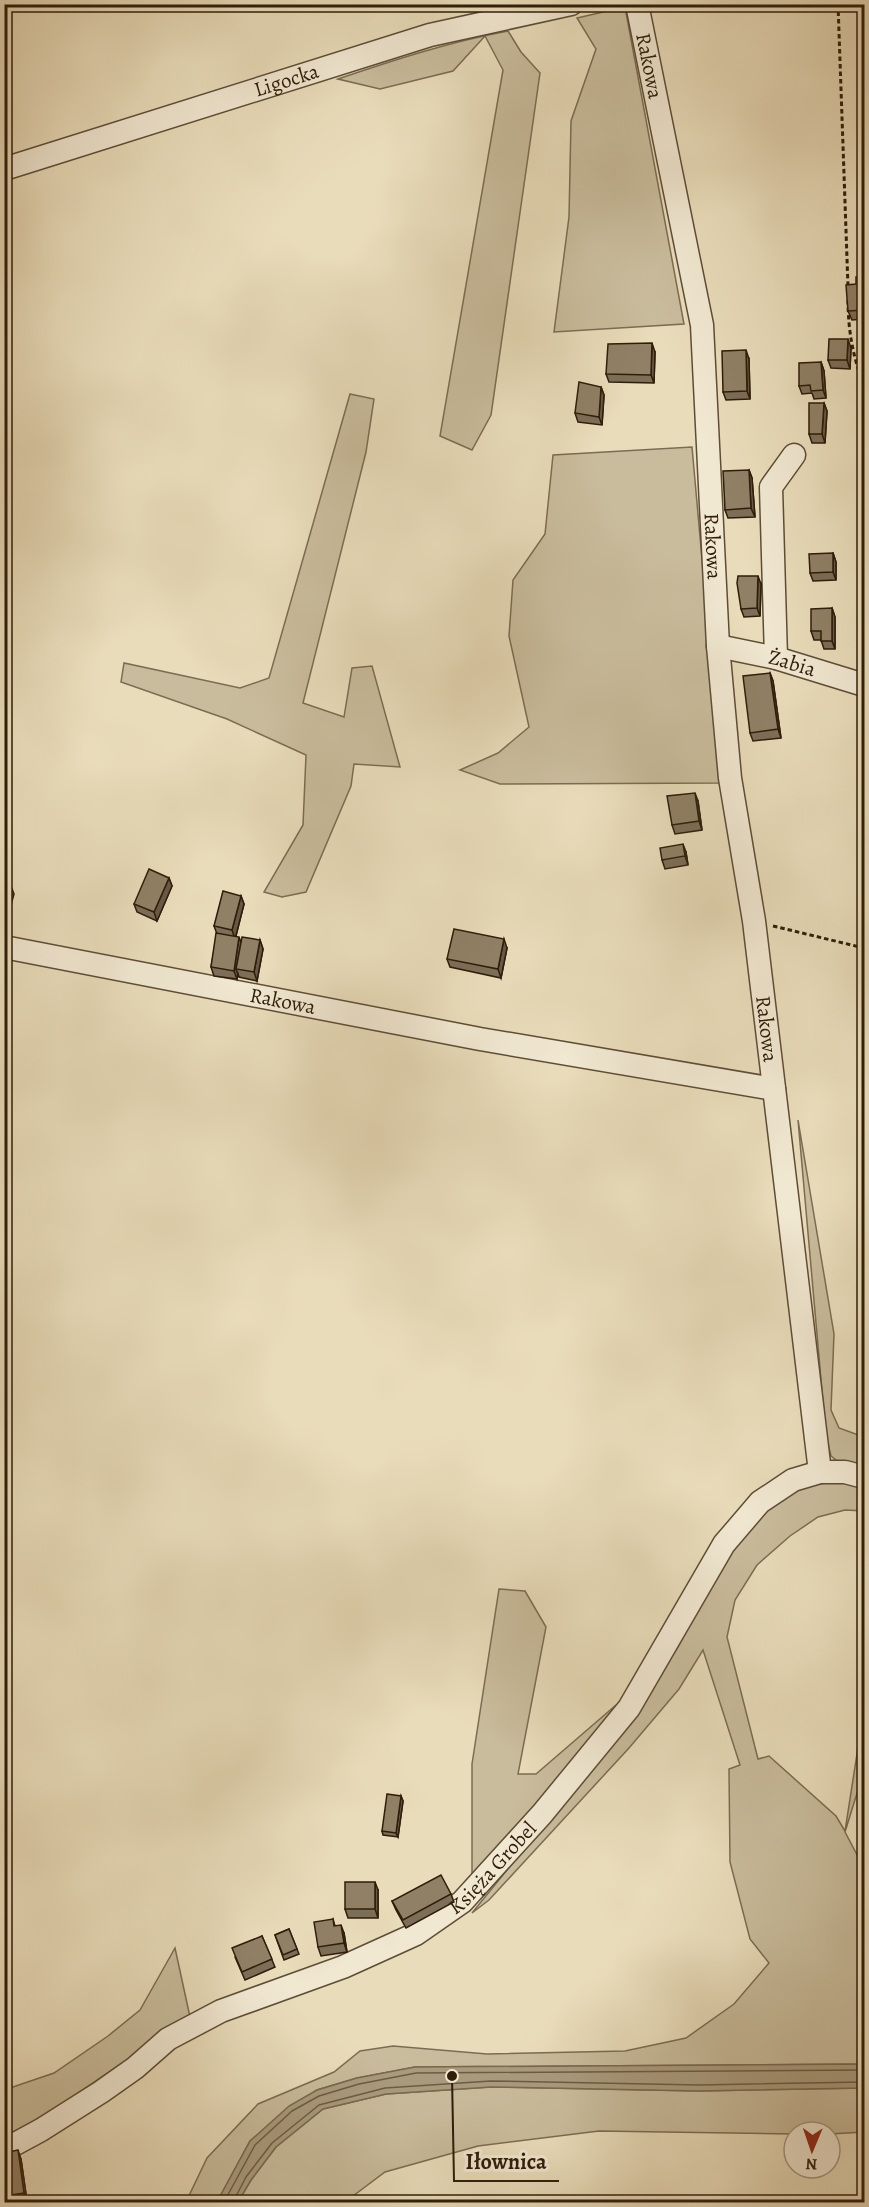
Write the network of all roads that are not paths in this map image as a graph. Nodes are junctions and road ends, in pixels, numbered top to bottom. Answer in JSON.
{"nodes":[{"id":1,"x":571,"y":4,"type":"edge"},
{"id":2,"x":638,"y":4,"type":"edge"},
{"id":3,"x":4,"y":169,"type":"edge"},
{"id":4,"x":794,"y":455,"type":"dead end"},
{"id":5,"x":718,"y":646,"type":"junction"},
{"id":6,"x":776,"y":658,"type":"junction"},
{"id":7,"x":864,"y":685,"type":"edge"},
{"id":8,"x":4,"y":947,"type":"edge"},
{"id":9,"x":774,"y":1089,"type":"junction"},
{"id":10,"x":820,"y":1472,"type":"junction"},
{"id":11,"x":864,"y":1477,"type":"edge"},
{"id":12,"x":4,"y":2150,"type":"edge"}],
"edges":[{"from":1,"to":3,"type":"street","name":"Ligocka"},
{"from":2,"to":5,"type":"street","name":"Rakowa"},
{"from":4,"to":6,"type":"street"},
{"from":5,"to":6,"type":"street","name":"Żabia"},
{"from":5,"to":9,"type":"street","name":"Rakowa"},
{"from":6,"to":7,"type":"street","name":"Żabia"},
{"from":8,"to":9,"type":"street","name":"Rakowa"},
{"from":9,"to":10,"type":"street","name":"Rakowa"},
{"from":10,"to":11,"type":"street","name":"Księża Grobel"},
{"from":10,"to":12,"type":"street","name":"Księża Grobel"}]}
